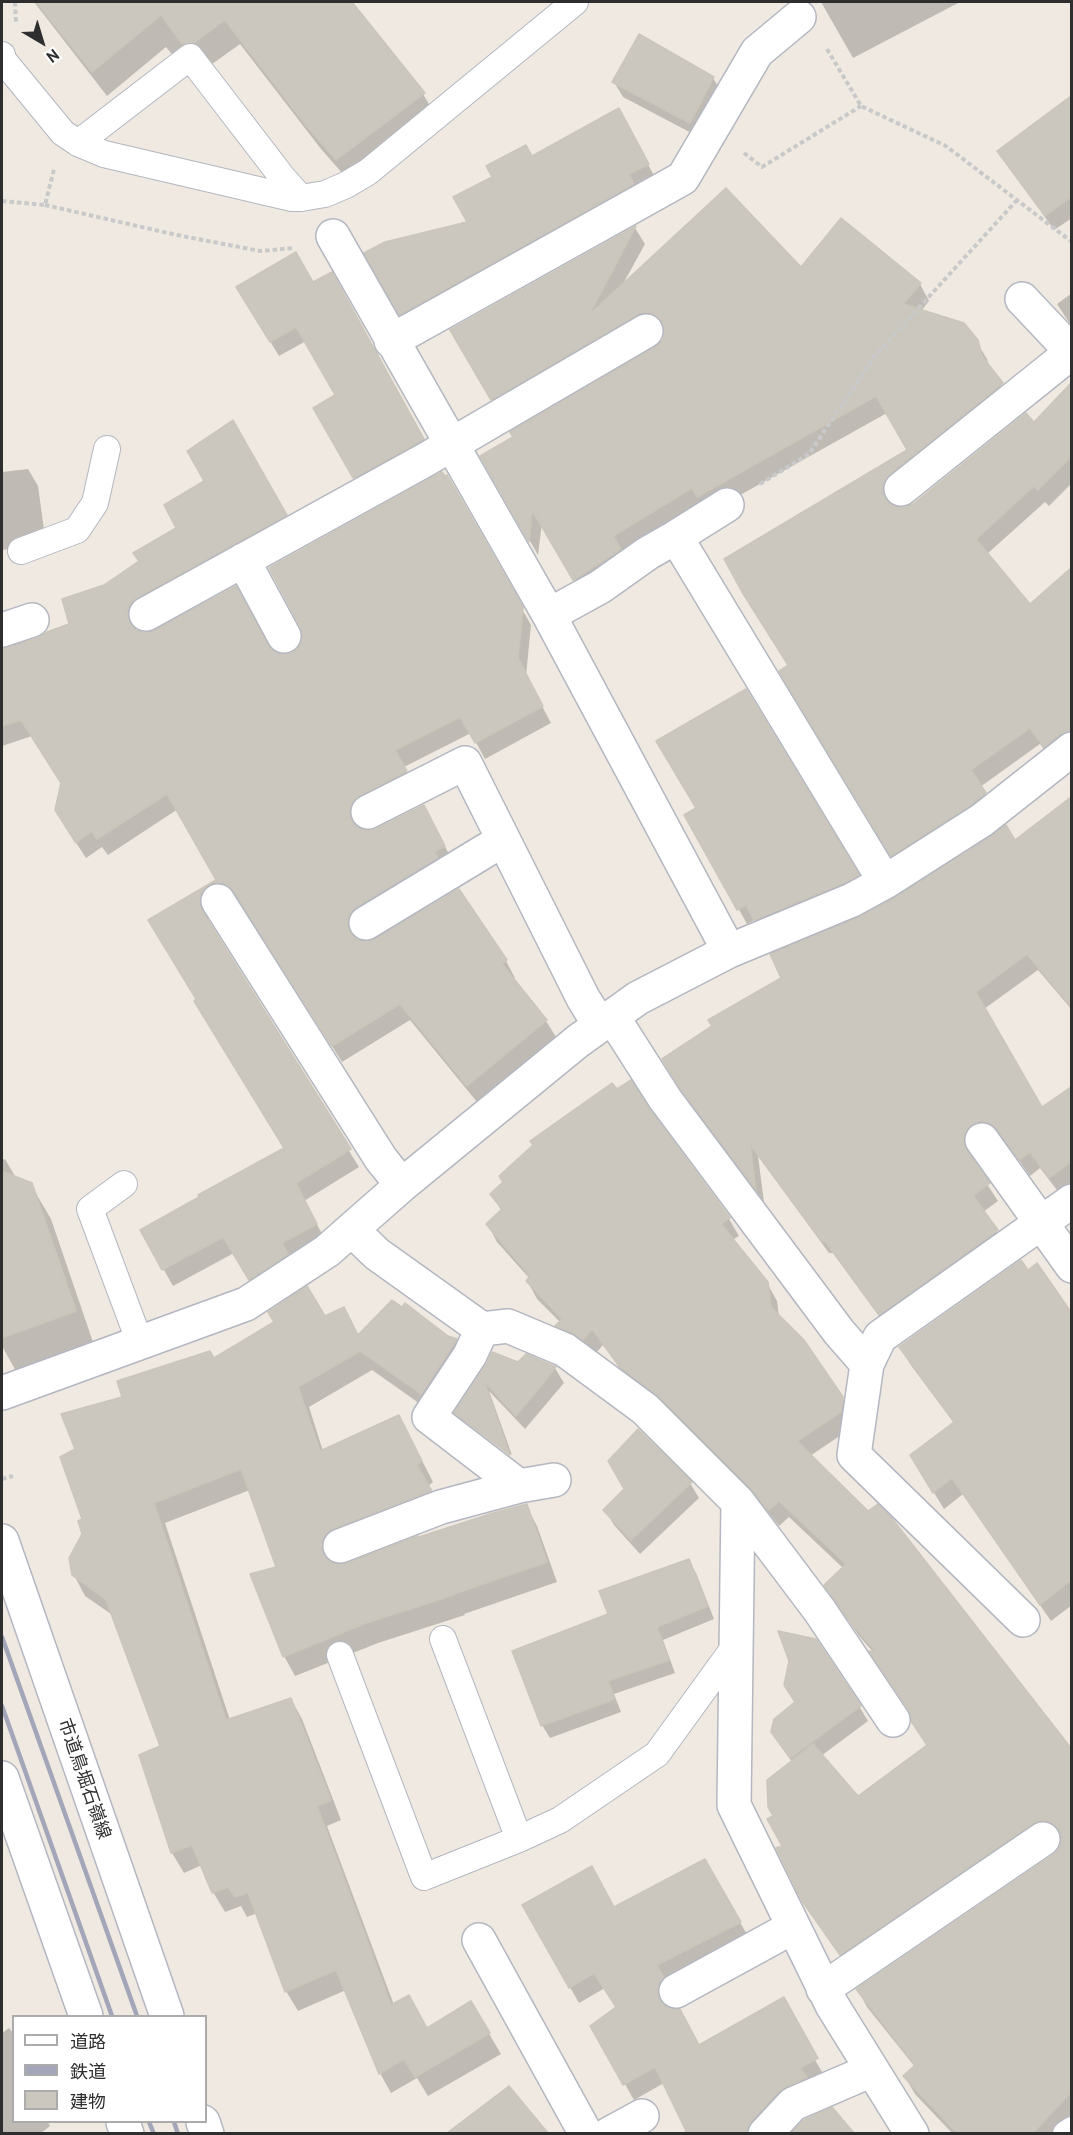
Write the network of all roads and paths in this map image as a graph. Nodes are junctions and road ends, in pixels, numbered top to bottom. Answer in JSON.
{"nodes":[{"id":1,"x":575,"y":2,"type":"edge"},
{"id":2,"x":799,"y":17,"type":"dead end"},
{"id":3,"x":827,"y":49,"type":"dead end"},
{"id":4,"x":2,"y":55,"type":"edge"},
{"id":5,"x":861,"y":106,"type":"junction"},
{"id":6,"x":713,"y":128,"type":"junction"},
{"id":7,"x":71,"y":138,"type":"junction"},
{"id":8,"x":301,"y":198,"type":"junction"},
{"id":9,"x":1017,"y":200,"type":"junction"},
{"id":10,"x":2,"y":201,"type":"edge"},
{"id":11,"x":45,"y":205,"type":"junction"},
{"id":12,"x":335,"y":239,"type":"joint"},
{"id":13,"x":1071,"y":242,"type":"edge"},
{"id":14,"x":1022,"y":299,"type":"dead end"},
{"id":15,"x":646,"y":331,"type":"dead end"},
{"id":16,"x":391,"y":341,"type":"junction"},
{"id":17,"x":1071,"y":352,"type":"edge"},
{"id":18,"x":451,"y":445,"type":"junction"},
{"id":19,"x":107,"y":449,"type":"dead end"},
{"id":20,"x":901,"y":489,"type":"dead end"},
{"id":21,"x":727,"y":505,"type":"joint"},
{"id":22,"x":676,"y":537,"type":"junction"},
{"id":23,"x":21,"y":551,"type":"dead end"},
{"id":24,"x":243,"y":560,"type":"junction"},
{"id":25,"x":146,"y":614,"type":"dead end"},
{"id":26,"x":549,"y":615,"type":"junction"},
{"id":27,"x":284,"y":636,"type":"dead end"},
{"id":28,"x":1071,"y":749,"type":"edge"},
{"id":29,"x":368,"y":812,"type":"dead end"},
{"id":30,"x":503,"y":840,"type":"junction"},
{"id":31,"x":885,"y":882,"type":"junction"},
{"id":32,"x":218,"y":902,"type":"dead end"},
{"id":33,"x":366,"y":923,"type":"dead end"},
{"id":34,"x":729,"y":951,"type":"junction"},
{"id":35,"x":605,"y":1020,"type":"junction"},
{"id":36,"x":982,"y":1140,"type":"dead end"},
{"id":37,"x":124,"y":1184,"type":"dead end"},
{"id":38,"x":402,"y":1185,"type":"junction"},
{"id":39,"x":1071,"y":1201,"type":"edge"},
{"id":40,"x":1041,"y":1224,"type":"junction"},
{"id":41,"x":352,"y":1230,"type":"junction"},
{"id":42,"x":1071,"y":1266,"type":"edge"},
{"id":43,"x":482,"y":1329,"type":"junction"},
{"id":44,"x":140,"y":1343,"type":"junction"},
{"id":45,"x":867,"y":1364,"type":"junction"},
{"id":46,"x":2,"y":1393,"type":"edge"},
{"id":47,"x":13,"y":1476,"type":"dead end"},
{"id":48,"x":2,"y":1479,"type":"edge"},
{"id":49,"x":554,"y":1480,"type":"dead end"},
{"id":50,"x":519,"y":1486,"type":"junction"},
{"id":51,"x":738,"y":1502,"type":"junction"},
{"id":52,"x":2,"y":1541,"type":"edge"},
{"id":53,"x":340,"y":1546,"type":"dead end"},
{"id":54,"x":1023,"y":1620,"type":"dead end"},
{"id":55,"x":443,"y":1639,"type":"dead end"},
{"id":56,"x":736,"y":1645,"type":"junction"},
{"id":57,"x":340,"y":1655,"type":"dead end"},
{"id":58,"x":893,"y":1720,"type":"dead end"},
{"id":59,"x":3,"y":1788,"type":"edge"},
{"id":60,"x":519,"y":1839,"type":"junction"},
{"id":61,"x":1043,"y":1839,"type":"dead end"},
{"id":62,"x":793,"y":1927,"type":"junction"},
{"id":63,"x":479,"y":1940,"type":"dead end"},
{"id":64,"x":823,"y":1989,"type":"junction"},
{"id":65,"x":676,"y":1991,"type":"dead end"},
{"id":66,"x":86,"y":2015,"type":"edge"},
{"id":67,"x":167,"y":2015,"type":"edge"},
{"id":68,"x":872,"y":2070,"type":"junction"},
{"id":69,"x":642,"y":2116,"type":"dead end"},
{"id":70,"x":1071,"y":2130,"type":"edge"},
{"id":71,"x":586,"y":2133,"type":"edge"},
{"id":72,"x":609,"y":2133,"type":"edge"},
{"id":73,"x":765,"y":2133,"type":"edge"},
{"id":74,"x":912,"y":2133,"type":"edge"},
{"id":75,"x":1066,"y":2133,"type":"edge"}],
"edges":[{"from":1,"to":8,"type":"lane"},
{"from":2,"to":6,"type":"street"},
{"from":3,"to":5,"type":"path"},
{"from":4,"to":7,"type":"lane"},
{"from":5,"to":6,"type":"path"},
{"from":5,"to":9,"type":"path"},
{"from":6,"to":16,"type":"street"},
{"from":7,"to":8,"type":"lane"},
{"from":7,"to":8,"type":"lane"},
{"from":7,"to":11,"type":"path"},
{"from":9,"to":13,"type":"path"},
{"from":9,"to":21,"type":"path"},
{"from":10,"to":11,"type":"path"},
{"from":11,"to":12,"type":"path"},
{"from":12,"to":16,"type":"street"},
{"from":14,"to":17,"type":"street"},
{"from":15,"to":18,"type":"street"},
{"from":16,"to":18,"type":"street"},
{"from":17,"to":20,"type":"street"},
{"from":18,"to":24,"type":"street"},
{"from":18,"to":26,"type":"street"},
{"from":19,"to":23,"type":"lane"},
{"from":21,"to":22,"type":"street"},
{"from":22,"to":26,"type":"street"},
{"from":22,"to":31,"type":"street"},
{"from":24,"to":25,"type":"street"},
{"from":24,"to":27,"type":"street"},
{"from":26,"to":34,"type":"street"},
{"from":28,"to":31,"type":"street"},
{"from":29,"to":30,"type":"street"},
{"from":30,"to":33,"type":"street"},
{"from":30,"to":35,"type":"street"},
{"from":31,"to":34,"type":"street"},
{"from":32,"to":38,"type":"street"},
{"from":34,"to":35,"type":"street"},
{"from":35,"to":38,"type":"street"},
{"from":35,"to":45,"type":"street"},
{"from":36,"to":40,"type":"street"},
{"from":37,"to":44,"type":"lane"},
{"from":38,"to":41,"type":"street"},
{"from":39,"to":40,"type":"street"},
{"from":40,"to":42,"type":"street"},
{"from":40,"to":45,"type":"street"},
{"from":41,"to":43,"type":"street"},
{"from":41,"to":44,"type":"street"},
{"from":43,"to":50,"type":"street"},
{"from":43,"to":51,"type":"street"},
{"from":44,"to":46,"type":"street"},
{"from":45,"to":54,"type":"street"},
{"from":47,"to":48,"type":"path"},
{"from":49,"to":50,"type":"street"},
{"from":50,"to":53,"type":"street"},
{"from":51,"to":56,"type":"street"},
{"from":51,"to":58,"type":"street"},
{"from":52,"to":67,"type":"street","name":"市道鳥堀石嶺線"},
{"from":55,"to":60,"type":"lane"},
{"from":56,"to":60,"type":"lane"},
{"from":56,"to":62,"type":"street"},
{"from":57,"to":60,"type":"lane"},
{"from":59,"to":66,"type":"street"},
{"from":61,"to":64,"type":"street"},
{"from":62,"to":64,"type":"street"},
{"from":62,"to":65,"type":"street"},
{"from":63,"to":71,"type":"street"},
{"from":64,"to":68,"type":"street"},
{"from":68,"to":73,"type":"street"},
{"from":68,"to":74,"type":"street"},
{"from":69,"to":72,"type":"street"},
{"from":70,"to":75,"type":"lane"}]}
